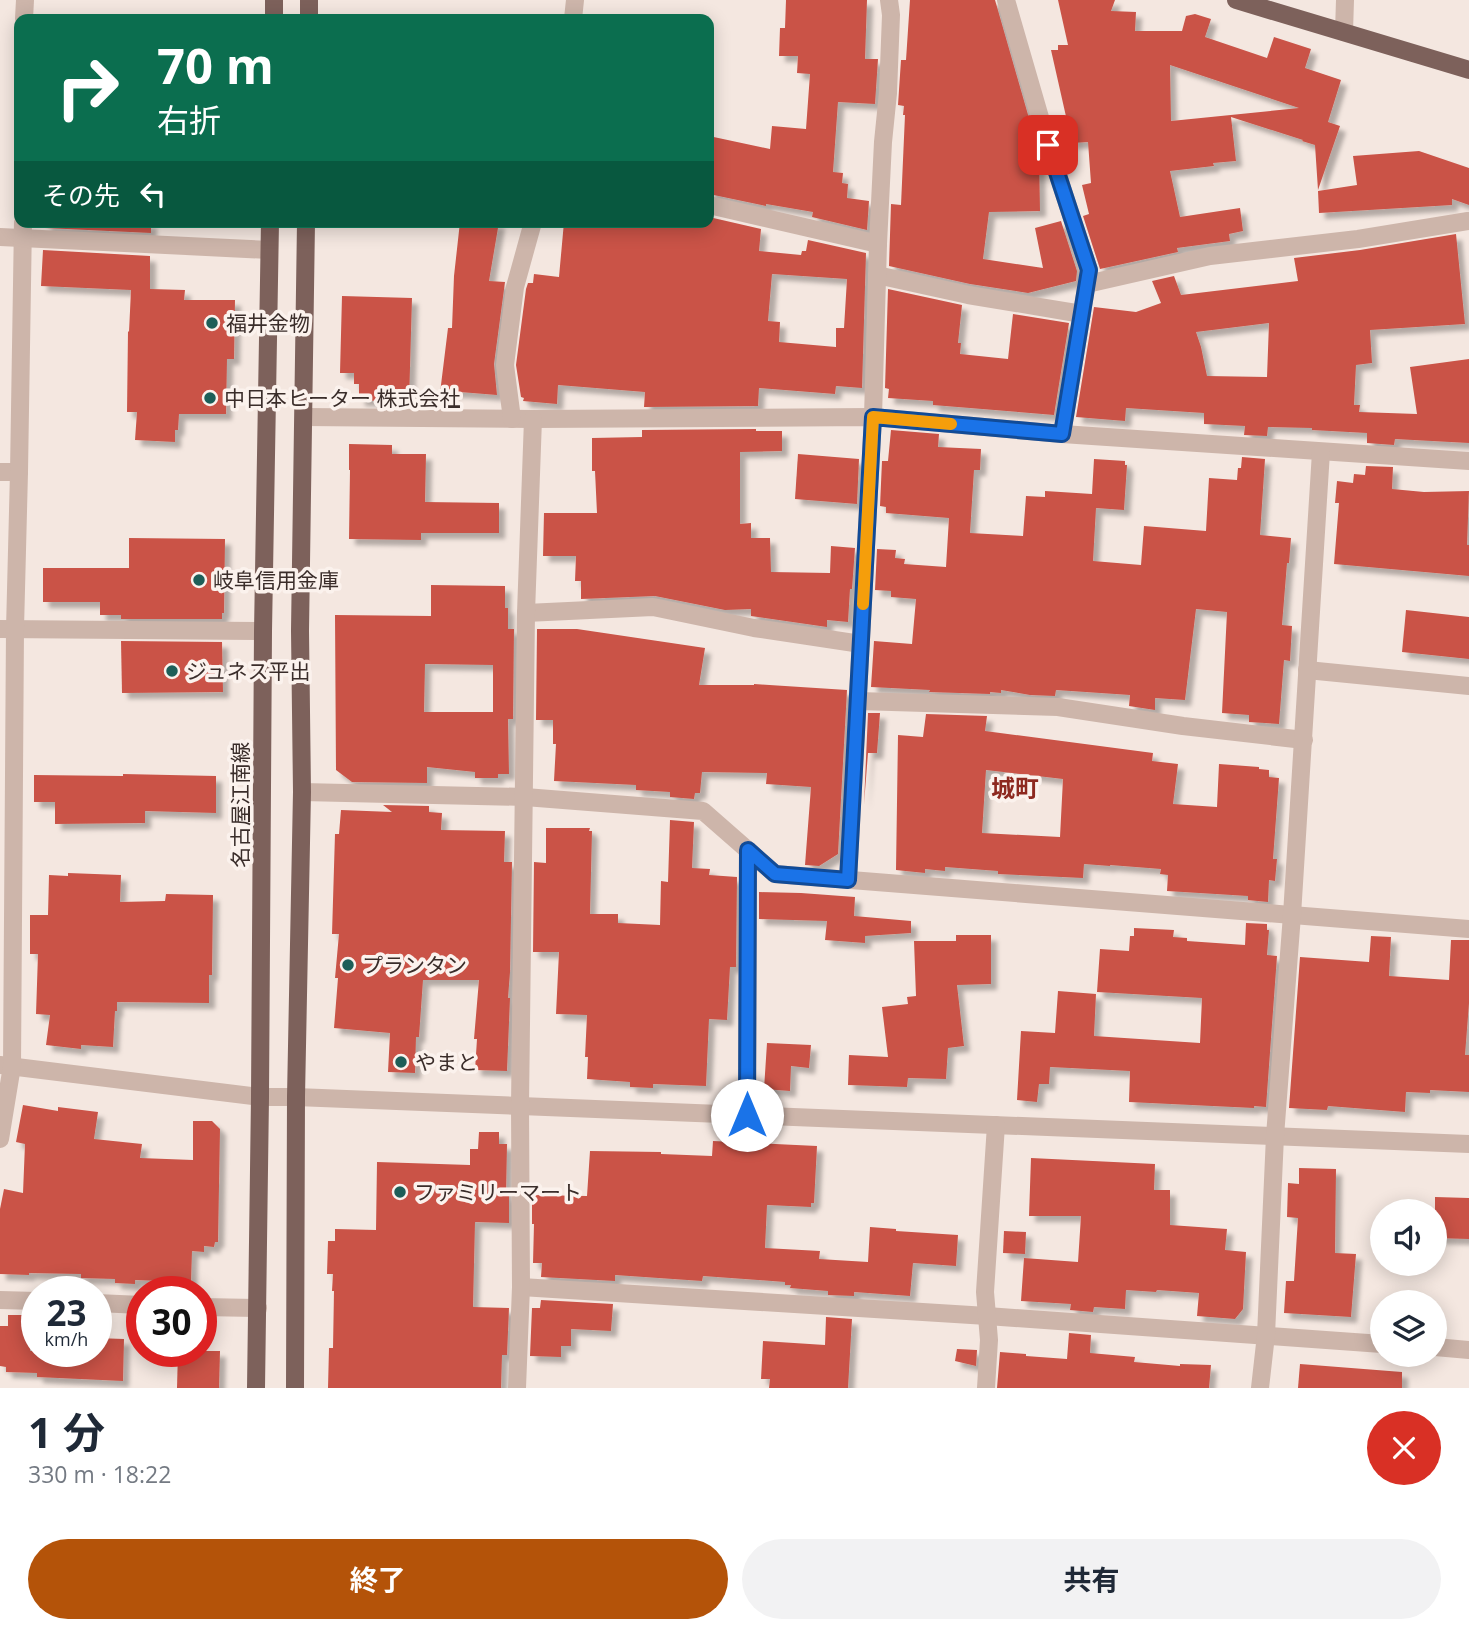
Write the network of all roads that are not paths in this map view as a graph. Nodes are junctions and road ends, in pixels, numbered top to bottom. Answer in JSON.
{"nodes":[{"id":1,"x":889,"y":0,"type":"edge"},
{"id":2,"x":1006,"y":0,"type":"edge"},
{"id":3,"x":1236,"y":0,"type":"edge"},
{"id":4,"x":1345,"y":0,"type":"edge"},
{"id":5,"x":1344,"y":33,"type":"junction"},
{"id":6,"x":1469,"y":70,"type":"edge"},
{"id":7,"x":714,"y":206,"type":"edge"},
{"id":8,"x":1468,"y":224,"type":"edge"},
{"id":9,"x":270,"y":228,"type":"edge"},
{"id":10,"x":306,"y":228,"type":"edge"},
{"id":11,"x":531,"y":228,"type":"edge"},
{"id":12,"x":23,"y":230,"type":"edge"},
{"id":13,"x":0,"y":237,"type":"edge"},
{"id":14,"x":878,"y":244,"type":"junction"},
{"id":15,"x":269,"y":250,"type":"junction"},
{"id":16,"x":877,"y":275,"type":"junction"},
{"id":17,"x":1087,"y":284,"type":"junction"},
{"id":18,"x":1082,"y":314,"type":"junction"},
{"id":19,"x":304,"y":417,"type":"junction"},
{"id":20,"x":873,"y":417,"type":"junction"},
{"id":21,"x":512,"y":419,"type":"junction"},
{"id":22,"x":534,"y":419,"type":"junction"},
{"id":23,"x":1062,"y":434,"type":"junction"},
{"id":24,"x":1321,"y":452,"type":"junction"},
{"id":25,"x":1469,"y":461,"type":"edge"},
{"id":26,"x":0,"y":472,"type":"edge"},
{"id":27,"x":19,"y":472,"type":"junction"},
{"id":28,"x":526,"y":613,"type":"junction"},
{"id":29,"x":7,"y":629,"type":"edge"},
{"id":30,"x":263,"y":631,"type":"junction"},
{"id":31,"x":861,"y":643,"type":"junction"},
{"id":32,"x":1307,"y":670,"type":"junction"},
{"id":33,"x":1469,"y":686,"type":"edge"},
{"id":34,"x":858,"y":701,"type":"junction"},
{"id":35,"x":1304,"y":740,"type":"junction"},
{"id":36,"x":302,"y":792,"type":"junction"},
{"id":37,"x":525,"y":797,"type":"junction"},
{"id":38,"x":6,"y":833,"type":"edge"},
{"id":39,"x":748,"y":850,"type":"junction"},
{"id":40,"x":848,"y":880,"type":"junction"},
{"id":41,"x":1292,"y":915,"type":"junction"},
{"id":42,"x":1469,"y":929,"type":"edge"},
{"id":43,"x":6,"y":1066,"type":"edge"},
{"id":44,"x":260,"y":1097,"type":"junction"},
{"id":45,"x":296,"y":1097,"type":"junction"},
{"id":46,"x":520,"y":1106,"type":"junction"},
{"id":47,"x":747,"y":1115,"type":"junction"},
{"id":48,"x":996,"y":1125,"type":"junction"},
{"id":49,"x":1275,"y":1136,"type":"junction"},
{"id":50,"x":0,"y":1139,"type":"edge"},
{"id":51,"x":1469,"y":1144,"type":"edge"},
{"id":52,"x":521,"y":1287,"type":"junction"},
{"id":53,"x":0,"y":1300,"type":"edge"},
{"id":54,"x":21,"y":1301,"type":"edge"},
{"id":55,"x":217,"y":1307,"type":"edge"},
{"id":56,"x":258,"y":1308,"type":"junction"},
{"id":57,"x":987,"y":1317,"type":"junction"},
{"id":58,"x":1266,"y":1335,"type":"junction"},
{"id":59,"x":1370,"y":1343,"type":"edge"},
{"id":60,"x":1447,"y":1348,"type":"edge"},
{"id":61,"x":1469,"y":1350,"type":"edge"},
{"id":62,"x":256,"y":1388,"type":"edge"},
{"id":63,"x":295,"y":1388,"type":"edge"},
{"id":64,"x":517,"y":1388,"type":"edge"},
{"id":65,"x":986,"y":1388,"type":"edge"},
{"id":66,"x":1260,"y":1388,"type":"edge"}],
"edges":[{"from":1,"to":14,"type":"street"},
{"from":2,"to":17,"type":"street"},
{"from":3,"to":5,"type":"main road"},
{"from":4,"to":5,"type":"street"},
{"from":5,"to":6,"type":"main road"},
{"from":7,"to":14,"type":"street"},
{"from":8,"to":17,"type":"street"},
{"from":9,"to":15,"type":"main road","name":"名古屋江南線"},
{"from":10,"to":19,"type":"main road"},
{"from":11,"to":21,"type":"street"},
{"from":12,"to":13,"type":"street"},
{"from":12,"to":15,"type":"street"},
{"from":12,"to":27,"type":"street"},
{"from":14,"to":16,"type":"street"},
{"from":15,"to":30,"type":"main road","name":"名古屋江南線"},
{"from":16,"to":18,"type":"street"},
{"from":16,"to":20,"type":"street"},
{"from":17,"to":18,"type":"street"},
{"from":18,"to":23,"type":"street"},
{"from":19,"to":21,"type":"street"},
{"from":19,"to":36,"type":"main road"},
{"from":20,"to":22,"type":"street"},
{"from":20,"to":23,"type":"street"},
{"from":20,"to":31,"type":"street"},
{"from":21,"to":22,"type":"street"},
{"from":22,"to":28,"type":"street"},
{"from":23,"to":24,"type":"street"},
{"from":24,"to":25,"type":"street"},
{"from":24,"to":32,"type":"street"},
{"from":26,"to":27,"type":"street"},
{"from":27,"to":29,"type":"street"},
{"from":28,"to":31,"type":"street"},
{"from":28,"to":37,"type":"street"},
{"from":29,"to":30,"type":"street"},
{"from":29,"to":38,"type":"street"},
{"from":30,"to":44,"type":"main road","name":"名古屋江南線"},
{"from":31,"to":34,"type":"street"},
{"from":32,"to":33,"type":"street"},
{"from":32,"to":35,"type":"street"},
{"from":34,"to":35,"type":"street"},
{"from":34,"to":40,"type":"street"},
{"from":35,"to":41,"type":"street"},
{"from":36,"to":37,"type":"street"},
{"from":36,"to":45,"type":"main road"},
{"from":37,"to":39,"type":"street"},
{"from":37,"to":46,"type":"street"},
{"from":38,"to":43,"type":"street"},
{"from":39,"to":40,"type":"street"},
{"from":39,"to":47,"type":"street"},
{"from":40,"to":41,"type":"street"},
{"from":41,"to":42,"type":"street"},
{"from":41,"to":49,"type":"street"},
{"from":43,"to":44,"type":"street"},
{"from":43,"to":50,"type":"street"},
{"from":44,"to":45,"type":"street"},
{"from":44,"to":56,"type":"main road","name":"名古屋江南線"},
{"from":45,"to":46,"type":"street"},
{"from":45,"to":63,"type":"main road"},
{"from":46,"to":47,"type":"street"},
{"from":46,"to":52,"type":"street"},
{"from":47,"to":48,"type":"street"},
{"from":48,"to":49,"type":"street"},
{"from":48,"to":57,"type":"street"},
{"from":49,"to":51,"type":"street"},
{"from":49,"to":58,"type":"street"},
{"from":52,"to":57,"type":"street"},
{"from":52,"to":64,"type":"street"},
{"from":53,"to":54,"type":"street"},
{"from":55,"to":56,"type":"street"},
{"from":56,"to":62,"type":"main road","name":"名古屋江南線"},
{"from":57,"to":58,"type":"street"},
{"from":57,"to":65,"type":"street"},
{"from":58,"to":59,"type":"street"},
{"from":58,"to":66,"type":"street"},
{"from":60,"to":61,"type":"street"}]}
